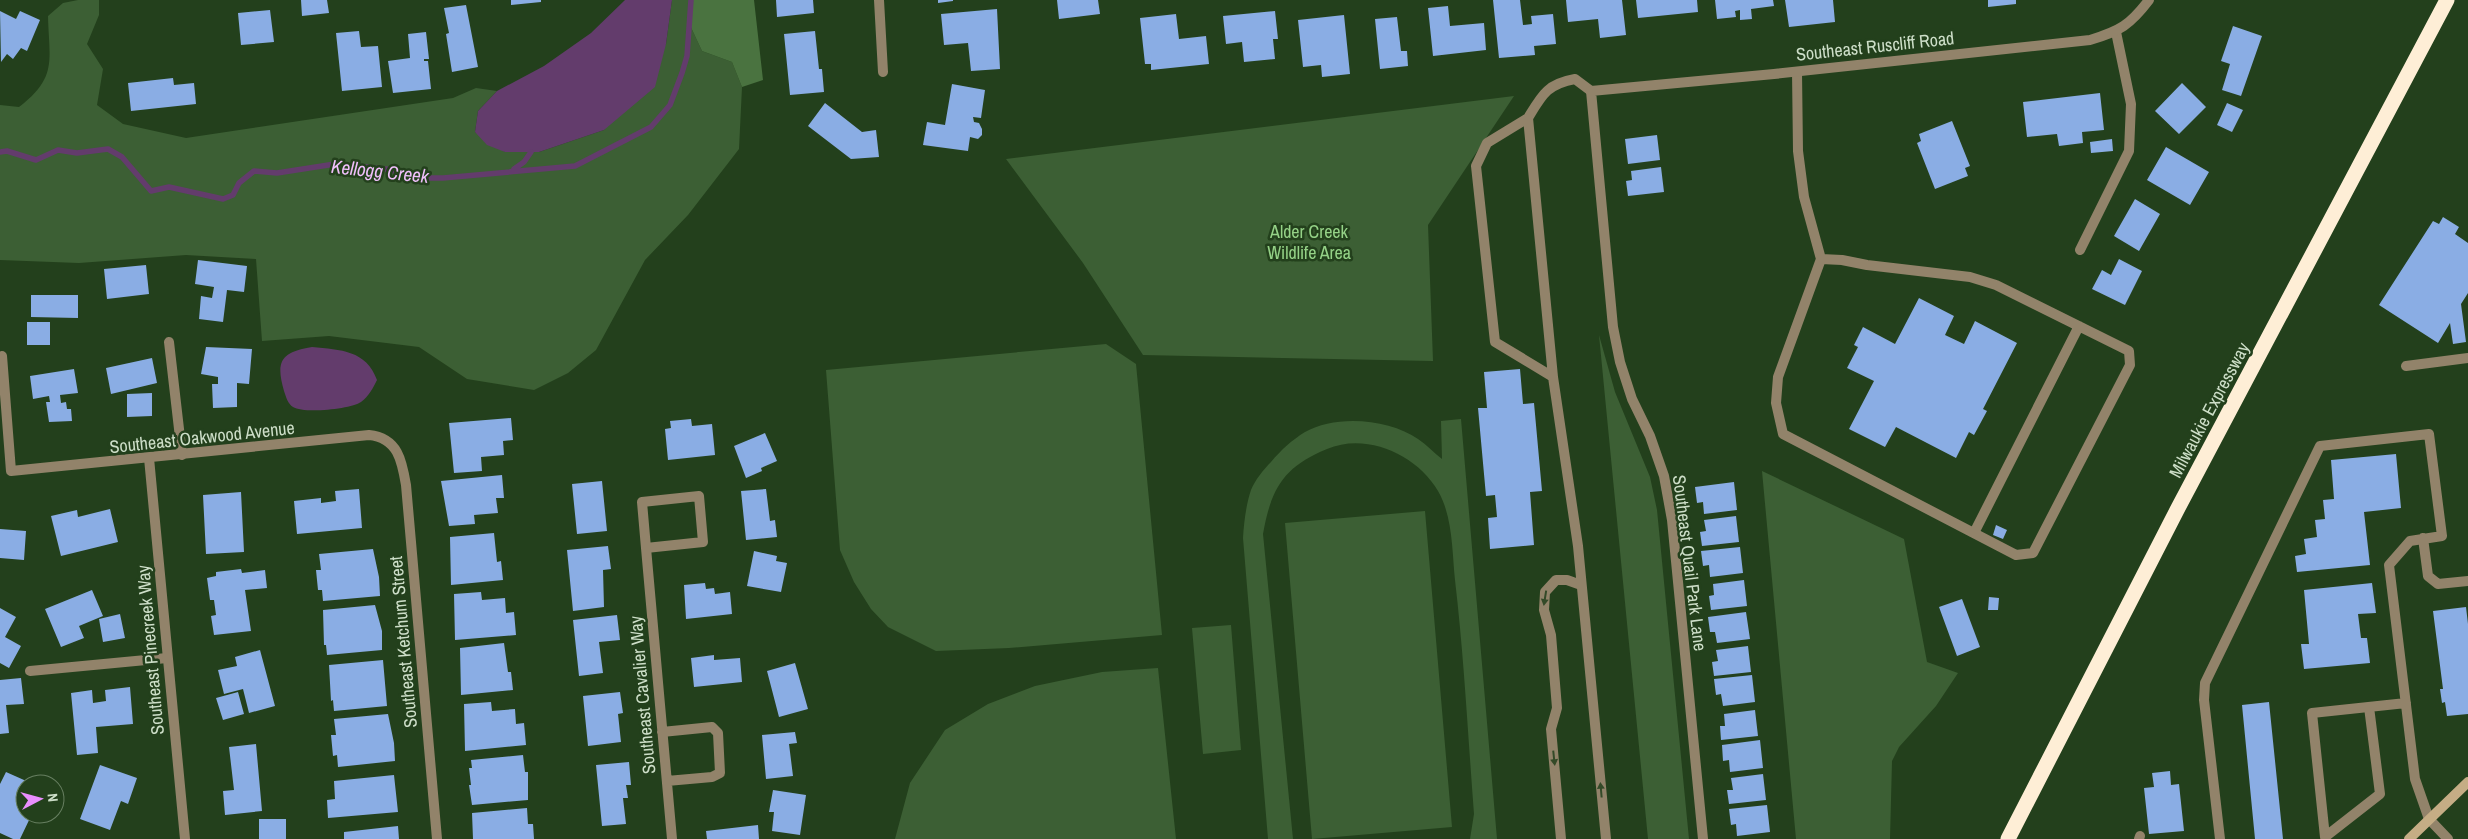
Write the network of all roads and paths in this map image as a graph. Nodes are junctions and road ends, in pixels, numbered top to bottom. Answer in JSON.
{"nodes":[{"id":1,"x":878,"y":0,"type":"edge"},
{"id":2,"x":2149,"y":0,"type":"edge"},
{"id":3,"x":2447,"y":0,"type":"edge"},
{"id":4,"x":2116,"y":32,"type":"junction"},
{"id":5,"x":883,"y":72,"type":"dead end"},
{"id":6,"x":1797,"y":72,"type":"junction"},
{"id":7,"x":1591,"y":90,"type":"junction"},
{"id":8,"x":1528,"y":118,"type":"junction"},
{"id":9,"x":2080,"y":250,"type":"dead end"},
{"id":10,"x":1821,"y":259,"type":"junction"},
{"id":11,"x":2078,"y":326,"type":"junction"},
{"id":12,"x":169,"y":342,"type":"dead end"},
{"id":13,"x":2,"y":356,"type":"dead end"},
{"id":14,"x":2468,"y":358,"type":"edge"},
{"id":15,"x":2406,"y":366,"type":"dead end"},
{"id":16,"x":1552,"y":376,"type":"junction"},
{"id":17,"x":393,"y":445,"type":"joint"},
{"id":18,"x":182,"y":455,"type":"junction"},
{"id":19,"x":149,"y":458,"type":"junction"},
{"id":20,"x":1974,"y":533,"type":"junction"},
{"id":21,"x":2423,"y":538,"type":"junction"},
{"id":22,"x":646,"y":548,"type":"junction"},
{"id":23,"x":2468,"y":581,"type":"edge"},
{"id":24,"x":1582,"y":585,"type":"junction"},
{"id":25,"x":167,"y":658,"type":"junction"},
{"id":26,"x":30,"y":671,"type":"dead end"},
{"id":27,"x":2406,"y":703,"type":"junction"},
{"id":28,"x":2369,"y":707,"type":"junction"},
{"id":29,"x":662,"y":732,"type":"junction"},
{"id":30,"x":667,"y":782,"type":"junction"},
{"id":31,"x":2468,"y":782,"type":"edge"},
{"id":32,"x":2429,"y":819,"type":"junction"},
{"id":33,"x":185,"y":839,"type":"edge"},
{"id":34,"x":436,"y":839,"type":"edge"},
{"id":35,"x":672,"y":839,"type":"edge"},
{"id":36,"x":1561,"y":839,"type":"edge"},
{"id":37,"x":1606,"y":839,"type":"edge"},
{"id":38,"x":1703,"y":839,"type":"edge"},
{"id":39,"x":2008,"y":839,"type":"edge"},
{"id":40,"x":2220,"y":839,"type":"edge"},
{"id":41,"x":2409,"y":839,"type":"edge"},
{"id":42,"x":2448,"y":839,"type":"edge"}],
"edges":[{"from":1,"to":5,"type":"street"},
{"from":2,"to":4,"type":"street","name":"Southeast Ruscliff Road"},
{"from":3,"to":39,"type":"highway","name":"Milwaukie Expressway"},
{"from":4,"to":6,"type":"street","name":"Southeast Ruscliff Road"},
{"from":4,"to":9,"type":"street"},
{"from":6,"to":7,"type":"street","name":"Southeast Ruscliff Road"},
{"from":6,"to":10,"type":"street"},
{"from":7,"to":8,"type":"street"},
{"from":7,"to":38,"type":"street","name":"Southeast Quail Park Lane"},
{"from":8,"to":16,"type":"street"},
{"from":8,"to":16,"type":"street"},
{"from":10,"to":11,"type":"street"},
{"from":10,"to":20,"type":"street"},
{"from":11,"to":20,"type":"street"},
{"from":11,"to":20,"type":"street"},
{"from":12,"to":18,"type":"street"},
{"from":13,"to":19,"type":"street","name":"Southeast Oakwood Avenue"},
{"from":14,"to":15,"type":"street"},
{"from":16,"to":24,"type":"street"},
{"from":17,"to":18,"type":"street","name":"Southeast Oakwood Avenue"},
{"from":17,"to":34,"type":"street","name":"Southeast Ketchum Street"},
{"from":18,"to":19,"type":"street","name":"Southeast Oakwood Avenue"},
{"from":19,"to":25,"type":"street","name":"Southeast Pinecreek Way"},
{"from":21,"to":23,"type":"street"},
{"from":21,"to":27,"type":"street"},
{"from":21,"to":40,"type":"street"},
{"from":22,"to":22,"type":"street","name":"Southeast Cavalier Way"},
{"from":22,"to":29,"type":"street","name":"Southeast Cavalier Way"},
{"from":24,"to":36,"type":"street","one_way":true},
{"from":37,"to":24,"type":"street","one_way":true},
{"from":25,"to":26,"type":"street"},
{"from":25,"to":33,"type":"street","name":"Southeast Pinecreek Way"},
{"from":27,"to":28,"type":"street"},
{"from":27,"to":32,"type":"street"},
{"from":28,"to":28,"type":"street"},
{"from":29,"to":30,"type":"street","name":"Southeast Cavalier Way"},
{"from":29,"to":30,"type":"street"},
{"from":30,"to":35,"type":"street","name":"Southeast Cavalier Way"},
{"from":31,"to":32,"type":"street"},
{"from":32,"to":41,"type":"street"},
{"from":32,"to":42,"type":"street"}]}
